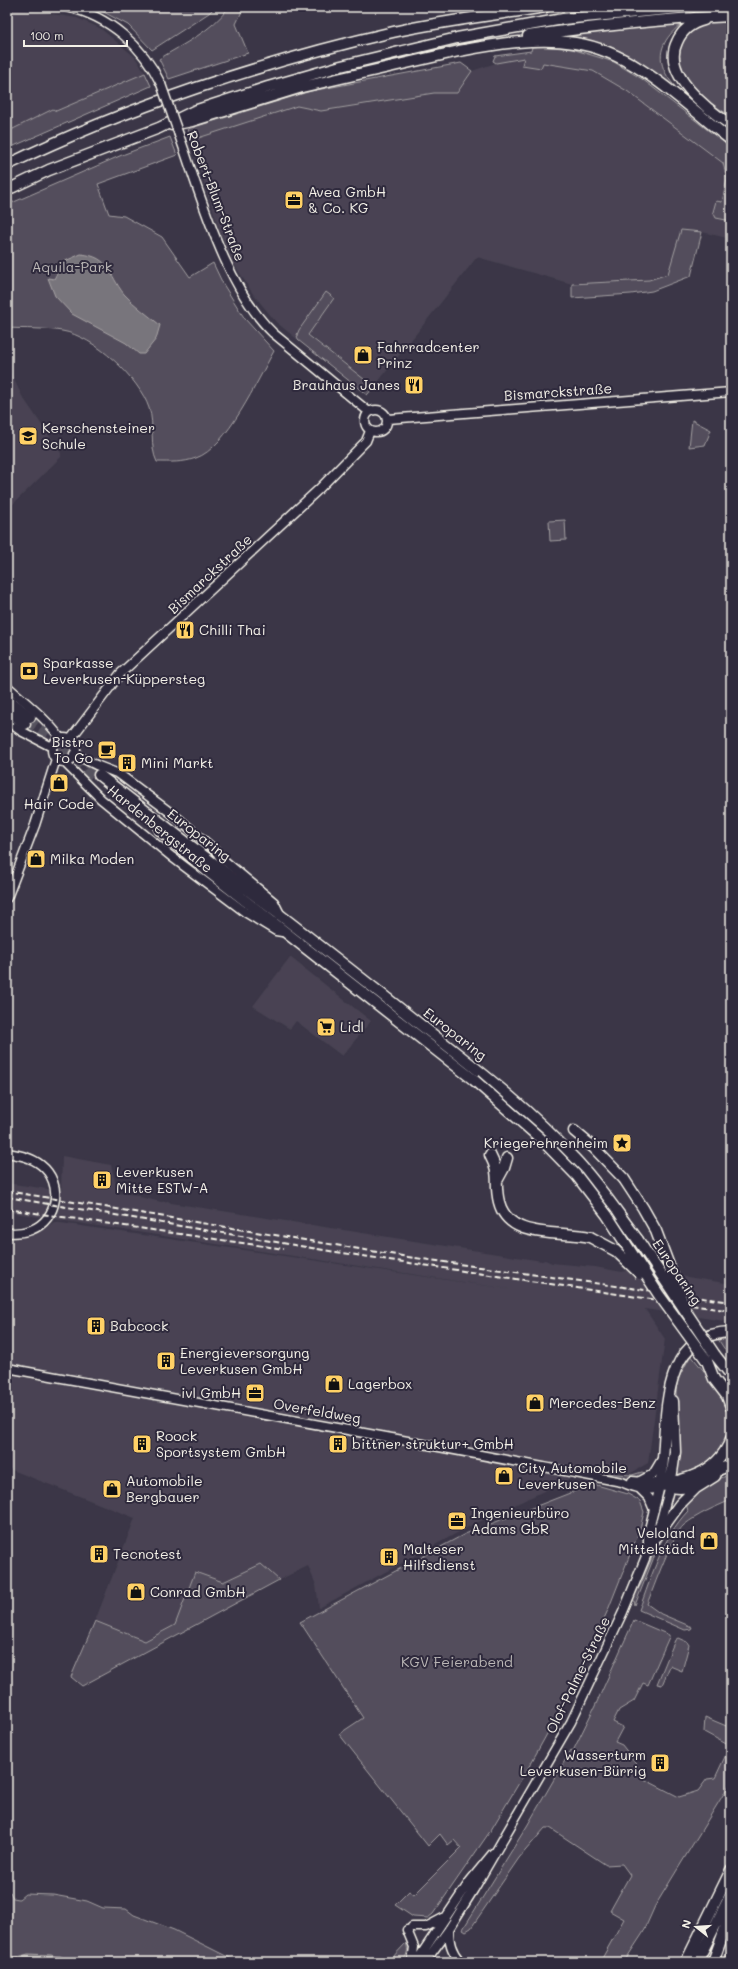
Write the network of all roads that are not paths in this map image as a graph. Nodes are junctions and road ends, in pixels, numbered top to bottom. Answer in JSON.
{"nodes":[{"id":1,"x":67,"y":7,"type":"edge"},
{"id":2,"x":502,"y":7,"type":"edge"},
{"id":3,"x":545,"y":7,"type":"edge"},
{"id":4,"x":690,"y":7,"type":"edge"},
{"id":5,"x":731,"y":16,"type":"edge"},
{"id":6,"x":716,"y":17,"type":"junction"},
{"id":7,"x":464,"y":18,"type":"junction"},
{"id":8,"x":505,"y":42,"type":"junction"},
{"id":9,"x":731,"y":126,"type":"edge"},
{"id":10,"x":159,"y":128,"type":"junction"},
{"id":11,"x":731,"y":140,"type":"edge"},
{"id":12,"x":7,"y":165,"type":"edge"},
{"id":13,"x":7,"y":190,"type":"edge"},
{"id":14,"x":731,"y":392,"type":"edge"},
{"id":15,"x":369,"y":412,"type":"junction"},
{"id":16,"x":388,"y":419,"type":"junction"},
{"id":17,"x":370,"y":430,"type":"junction"},
{"id":18,"x":7,"y":686,"type":"edge"},
{"id":19,"x":7,"y":698,"type":"edge"},
{"id":20,"x":7,"y":709,"type":"edge"},
{"id":21,"x":7,"y":722,"type":"edge"},
{"id":22,"x":61,"y":739,"type":"junction"},
{"id":23,"x":70,"y":740,"type":"junction"},
{"id":24,"x":52,"y":747,"type":"junction"},
{"id":25,"x":74,"y":754,"type":"junction"},
{"id":26,"x":59,"y":760,"type":"junction"},
{"id":27,"x":7,"y":898,"type":"edge"},
{"id":28,"x":245,"y":912,"type":"joint"},
{"id":29,"x":279,"y":912,"type":"junction"},
{"id":30,"x":287,"y":933,"type":"junction"},
{"id":31,"x":477,"y":1076,"type":"junction"},
{"id":32,"x":574,"y":1131,"type":"dead end"},
{"id":33,"x":7,"y":1153,"type":"edge"},
{"id":34,"x":490,"y":1155,"type":"dead end"},
{"id":35,"x":507,"y":1158,"type":"dead end"},
{"id":36,"x":498,"y":1179,"type":"junction"},
{"id":37,"x":7,"y":1233,"type":"edge"},
{"id":38,"x":659,"y":1295,"type":"junction"},
{"id":39,"x":685,"y":1308,"type":"junction"},
{"id":40,"x":731,"y":1332,"type":"edge"},
{"id":41,"x":711,"y":1358,"type":"junction"},
{"id":42,"x":7,"y":1368,"type":"edge"},
{"id":43,"x":731,"y":1375,"type":"edge"},
{"id":44,"x":671,"y":1382,"type":"junction"},
{"id":45,"x":731,"y":1391,"type":"edge"},
{"id":46,"x":731,"y":1407,"type":"edge"},
{"id":47,"x":731,"y":1439,"type":"edge"},
{"id":48,"x":664,"y":1456,"type":"junction"},
{"id":49,"x":731,"y":1465,"type":"edge"},
{"id":50,"x":717,"y":1471,"type":"junction"},
{"id":51,"x":638,"y":1484,"type":"junction"},
{"id":52,"x":660,"y":1486,"type":"junction"},
{"id":53,"x":670,"y":1486,"type":"junction"},
{"id":54,"x":654,"y":1510,"type":"junction"},
{"id":55,"x":648,"y":1548,"type":"junction"},
{"id":56,"x":497,"y":1848,"type":"junction"},
{"id":57,"x":731,"y":1870,"type":"edge"},
{"id":58,"x":731,"y":1894,"type":"edge"},
{"id":59,"x":731,"y":1912,"type":"edge"},
{"id":60,"x":448,"y":1916,"type":"junction"},
{"id":61,"x":449,"y":1929,"type":"junction"},
{"id":62,"x":432,"y":1945,"type":"junction"},
{"id":63,"x":412,"y":1962,"type":"edge"},
{"id":64,"x":416,"y":1962,"type":"edge"},
{"id":65,"x":425,"y":1962,"type":"edge"},
{"id":66,"x":457,"y":1962,"type":"edge"},
{"id":67,"x":686,"y":1962,"type":"edge"},
{"id":68,"x":697,"y":1962,"type":"edge"},
{"id":69,"x":713,"y":1962,"type":"edge"}],
"edges":[{"from":1,"to":15,"type":"main road","name":"Robert-Blum-Straße","bridge":true},
{"from":2,"to":7,"type":"highway"},
{"from":3,"to":7,"type":"highway"},
{"from":4,"to":10,"type":"highway"},
{"from":5,"to":6,"type":"highway"},
{"from":6,"to":8,"type":"highway"},
{"from":6,"to":9,"type":"highway"},
{"from":7,"to":12,"type":"highway"},
{"from":8,"to":10,"type":"highway"},
{"from":8,"to":11,"type":"highway"},
{"from":10,"to":13,"type":"highway"},
{"from":14,"to":16,"type":"main road","name":"Bismarckstraße"},
{"from":15,"to":16,"type":"main road"},
{"from":15,"to":17,"type":"main road"},
{"from":16,"to":17,"type":"main road"},
{"from":17,"to":23,"type":"main road","name":"Bismarckstraße"},
{"from":18,"to":22,"type":"main road"},
{"from":19,"to":20,"type":"highway"},
{"from":21,"to":24,"type":"main road"},
{"from":22,"to":23,"type":"main road"},
{"from":22,"to":24,"type":"main road"},
{"from":23,"to":25,"type":"main road"},
{"from":24,"to":26,"type":"main road"},
{"from":25,"to":26,"type":"main road"},
{"from":25,"to":29,"type":"main road"},
{"from":26,"to":27,"type":"main road"},
{"from":26,"to":28,"type":"main road","name":"Hardenbergstraße"},
{"from":28,"to":30,"type":"main road","name":"Europaring"},
{"from":29,"to":30,"type":"highway","name":"Europaring"},
{"from":29,"to":31,"type":"highway","name":"Europaring"},
{"from":30,"to":31,"type":"highway","name":"Europaring"},
{"from":31,"to":38,"type":"highway","name":"Europaring","bridge":true},
{"from":31,"to":39,"type":"highway","name":"Europaring","bridge":true},
{"from":32,"to":39,"type":"highway","bridge":true},
{"from":33,"to":37,"type":"main road"},
{"from":34,"to":36,"type":"highway"},
{"from":35,"to":36,"type":"highway"},
{"from":36,"to":38,"type":"highway","bridge":true},
{"from":38,"to":41,"type":"highway","name":"Europaring","bridge":true},
{"from":39,"to":41,"type":"highway","name":"Europaring","bridge":true},
{"from":40,"to":44,"type":"highway"},
{"from":41,"to":43,"type":"highway","name":"Europaring"},
{"from":41,"to":45,"type":"highway","name":"Europaring"},
{"from":41,"to":46,"type":"highway"},
{"from":42,"to":51,"type":"main road","name":"Overfeldweg"},
{"from":44,"to":48,"type":"highway"},
{"from":44,"to":53,"type":"highway"},
{"from":47,"to":53,"type":"highway"},
{"from":48,"to":51,"type":"main road"},
{"from":48,"to":52,"type":"highway"},
{"from":49,"to":50,"type":"highway"},
{"from":50,"to":53,"type":"highway"},
{"from":50,"to":55,"type":"highway"},
{"from":51,"to":52,"type":"main road","name":"Overfeldweg"},
{"from":51,"to":54,"type":"main road"},
{"from":52,"to":53,"type":"main road","name":"Overfeldweg"},
{"from":52,"to":54,"type":"main road","name":"Olof-Palme-Straße"},
{"from":53,"to":55,"type":"main road","name":"Olof-Palme-Straße"},
{"from":54,"to":55,"type":"main road","name":"Olof-Palme-Straße"},
{"from":55,"to":56,"type":"main road","name":"Olof-Palme-Straße"},
{"from":56,"to":60,"type":"main road","name":"Olof-Palme-Straße"},
{"from":56,"to":61,"type":"main road","name":"Olof-Palme-Straße"},
{"from":57,"to":67,"type":"highway"},
{"from":58,"to":68,"type":"highway"},
{"from":59,"to":69,"type":"highway"},
{"from":60,"to":62,"type":"main road","name":"Olof-Palme-Straße"},
{"from":60,"to":63,"type":"main road"},
{"from":61,"to":62,"type":"main road","name":"Olof-Palme-Straße"},
{"from":61,"to":66,"type":"main road"},
{"from":62,"to":64,"type":"main road","name":"Olof-Palme-Straße"},
{"from":62,"to":65,"type":"main road","name":"Olof-Palme-Straße"}]}
